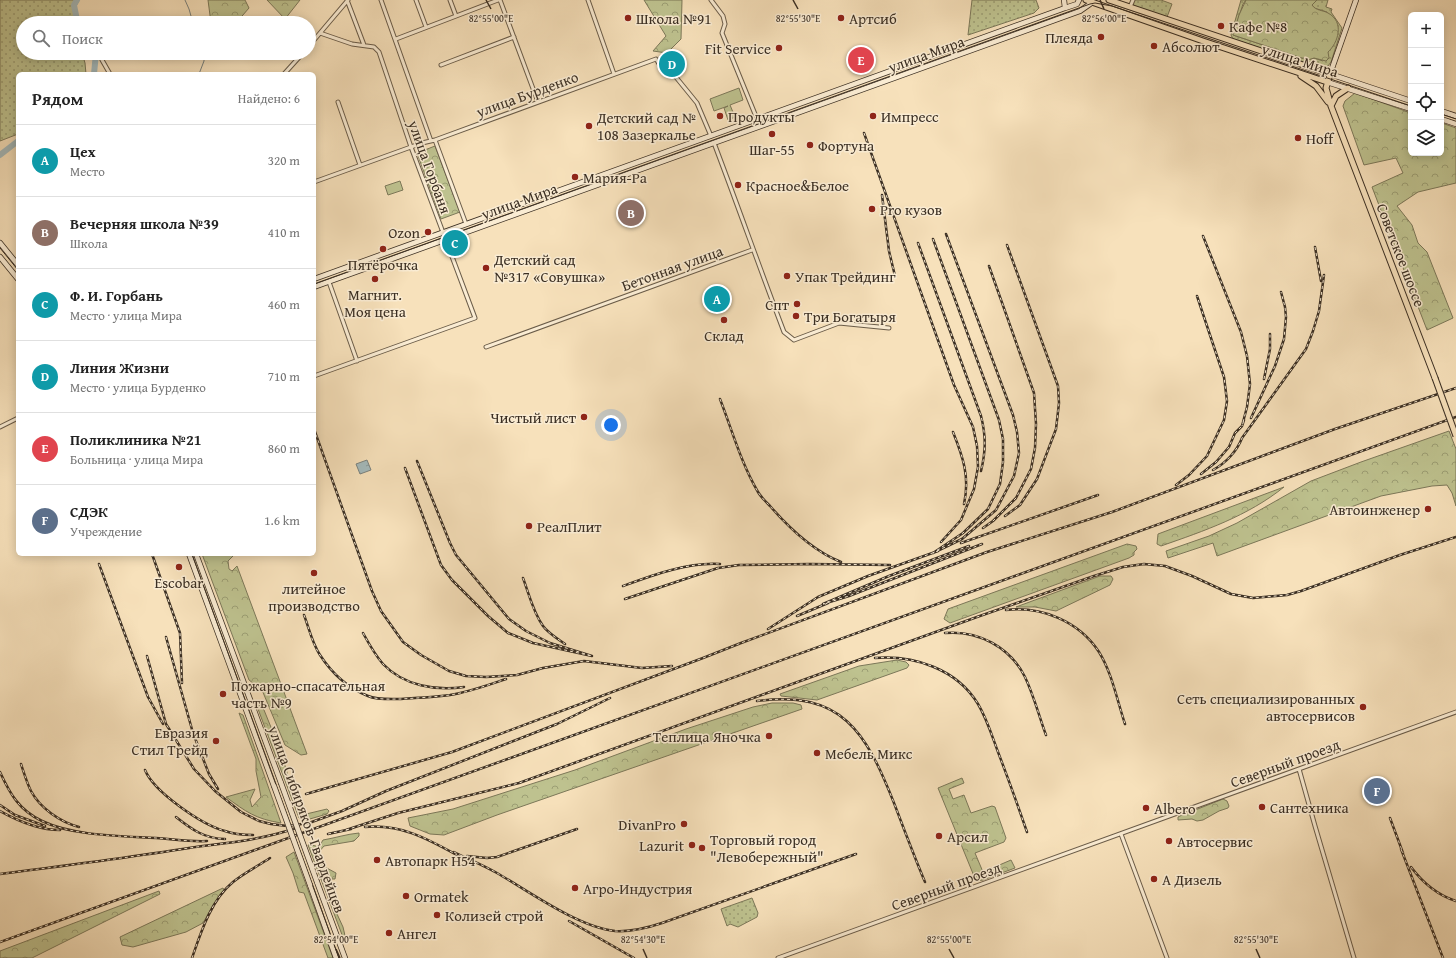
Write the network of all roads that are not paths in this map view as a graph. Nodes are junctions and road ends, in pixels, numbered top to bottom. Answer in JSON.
{"nodes":[{"id":1,"x":348,"y":0,"type":"edge"},
{"id":2,"x":381,"y":0,"type":"edge"},
{"id":3,"x":416,"y":0,"type":"edge"},
{"id":4,"x":450,"y":0,"type":"edge"},
{"id":5,"x":485,"y":0,"type":"edge"},
{"id":6,"x":499,"y":0,"type":"edge"},
{"id":7,"x":588,"y":0,"type":"edge"},
{"id":8,"x":711,"y":0,"type":"edge"},
{"id":9,"x":1064,"y":0,"type":"edge"},
{"id":10,"x":1080,"y":0,"type":"edge"},
{"id":11,"x":1109,"y":0,"type":"edge"},
{"id":12,"x":1133,"y":0,"type":"edge"},
{"id":13,"x":1356,"y":0,"type":"edge"},
{"id":14,"x":1090,"y":1,"type":"edge"},
{"id":15,"x":487,"y":4,"type":"junction"},
{"id":16,"x":1130,"y":7,"type":"junction"},
{"id":17,"x":1065,"y":8,"type":"junction"},
{"id":18,"x":456,"y":16,"type":"junction"},
{"id":19,"x":426,"y":27,"type":"junction"},
{"id":20,"x":320,"y":33,"type":"junction"},
{"id":21,"x":514,"y":37,"type":"junction"},
{"id":22,"x":316,"y":38,"type":"edge"},
{"id":23,"x":396,"y":39,"type":"junction"},
{"id":24,"x":364,"y":45,"type":"junction"},
{"id":25,"x":959,"y":46,"type":"junction"},
{"id":26,"x":962,"y":54,"type":"junction"},
{"id":27,"x":102,"y":60,"type":"dead end"},
{"id":28,"x":297,"y":60,"type":"edge"},
{"id":29,"x":441,"y":65,"type":"dead end"},
{"id":30,"x":1289,"y":70,"type":"junction"},
{"id":31,"x":109,"y":72,"type":"edge"},
{"id":32,"x":286,"y":72,"type":"edge"},
{"id":33,"x":614,"y":74,"type":"junction"},
{"id":34,"x":1330,"y":74,"type":"junction"},
{"id":35,"x":1327,"y":82,"type":"junction"},
{"id":36,"x":1348,"y":88,"type":"junction"},
{"id":37,"x":1408,"y":100,"type":"edge"},
{"id":38,"x":338,"y":102,"type":"dead end"},
{"id":39,"x":538,"y":102,"type":"junction"},
{"id":40,"x":1331,"y":106,"type":"junction"},
{"id":41,"x":1408,"y":108,"type":"edge"},
{"id":42,"x":1444,"y":112,"type":"edge"},
{"id":43,"x":1456,"y":116,"type":"edge"},
{"id":44,"x":757,"y":119,"type":"junction"},
{"id":45,"x":1444,"y":120,"type":"edge"},
{"id":46,"x":1456,"y":124,"type":"edge"},
{"id":47,"x":760,"y":126,"type":"junction"},
{"id":48,"x":711,"y":136,"type":"junction"},
{"id":49,"x":433,"y":140,"type":"junction"},
{"id":50,"x":714,"y":143,"type":"junction"},
{"id":51,"x":411,"y":147,"type":"junction"},
{"id":52,"x":360,"y":166,"type":"junction"},
{"id":53,"x":316,"y":181,"type":"edge"},
{"id":54,"x":466,"y":224,"type":"junction"},
{"id":55,"x":442,"y":233,"type":"junction"},
{"id":56,"x":445,"y":240,"type":"junction"},
{"id":57,"x":0,"y":243,"type":"edge"},
{"id":58,"x":752,"y":250,"type":"junction"},
{"id":59,"x":0,"y":257,"type":"edge"},
{"id":60,"x":16,"y":263,"type":"edge"},
{"id":61,"x":16,"y":277,"type":"edge"},
{"id":62,"x":316,"y":278,"type":"edge"},
{"id":63,"x":329,"y":282,"type":"junction"},
{"id":64,"x":316,"y":286,"type":"edge"},
{"id":65,"x":890,"y":328,"type":"dead end"},
{"id":66,"x":486,"y":347,"type":"dead end"},
{"id":67,"x":357,"y":361,"type":"junction"},
{"id":68,"x":316,"y":375,"type":"edge"},
{"id":69,"x":16,"y":419,"type":"edge"},
{"id":70,"x":0,"y":427,"type":"edge"},
{"id":71,"x":1456,"y":436,"type":"edge"},
{"id":72,"x":190,"y":556,"type":"edge"},
{"id":73,"x":197,"y":556,"type":"edge"},
{"id":74,"x":1456,"y":712,"type":"edge"},
{"id":75,"x":1299,"y":769,"type":"junction"},
{"id":76,"x":1121,"y":834,"type":"junction"},
{"id":77,"x":336,"y":958,"type":"edge"},
{"id":78,"x":345,"y":958,"type":"edge"},
{"id":79,"x":778,"y":958,"type":"edge"},
{"id":80,"x":1167,"y":958,"type":"edge"},
{"id":81,"x":1354,"y":958,"type":"edge"}],
"edges":[{"from":1,"to":20,"type":"street"},
{"from":1,"to":24,"type":"street"},
{"from":2,"to":23,"type":"street","name":"улица Горбаня"},
{"from":3,"to":19,"type":"street"},
{"from":4,"to":18,"type":"street"},
{"from":5,"to":15,"type":"street"},
{"from":6,"to":15,"type":"street"},
{"from":6,"to":21,"type":"street"},
{"from":7,"to":33,"type":"street"},
{"from":8,"to":44,"type":"street"},
{"from":9,"to":17,"type":"street"},
{"from":10,"to":17,"type":"street","name":"улица Мира"},
{"from":11,"to":16,"type":"main road","name":"улица Мира"},
{"from":12,"to":16,"type":"street"},
{"from":13,"to":34,"type":"street"},
{"from":14,"to":26,"type":"street","name":"улица Мира"},
{"from":14,"to":30,"type":"main road","name":"улица Мира"},
{"from":15,"to":18,"type":"street"},
{"from":16,"to":34,"type":"main road","name":"улица Мира"},
{"from":17,"to":25,"type":"street","name":"улица Мира"},
{"from":18,"to":19,"type":"street"},
{"from":19,"to":23,"type":"street"},
{"from":20,"to":22,"type":"street"},
{"from":20,"to":24,"type":"street"},
{"from":21,"to":29,"type":"street"},
{"from":21,"to":39,"type":"street"},
{"from":23,"to":49,"type":"street","name":"улица Горбаня"},
{"from":24,"to":51,"type":"street","name":"улица Горбаня"},
{"from":25,"to":26,"type":"street"},
{"from":25,"to":44,"type":"street","name":"улица Мира"},
{"from":26,"to":47,"type":"street","name":"улица Мира"},
{"from":27,"to":31,"type":"street"},
{"from":28,"to":32,"type":"street"},
{"from":30,"to":35,"type":"main road","name":"улица Мира"},
{"from":30,"to":40,"type":"main road"},
{"from":33,"to":39,"type":"street","name":"улица Бурденко"},
{"from":33,"to":48,"type":"street","name":"улица Бурденко"},
{"from":34,"to":35,"type":"main road"},
{"from":34,"to":37,"type":"street","name":"улица Мира"},
{"from":35,"to":36,"type":"street","name":"улица Мира"},
{"from":35,"to":40,"type":"main road","name":"Советское шоссе"},
{"from":36,"to":40,"type":"main road"},
{"from":36,"to":41,"type":"street","name":"улица Мира"},
{"from":38,"to":52,"type":"street"},
{"from":39,"to":49,"type":"street","name":"улица Бурденко"},
{"from":40,"to":71,"type":"main road","name":"Советское шоссе","bridge":true},
{"from":42,"to":43,"type":"street"},
{"from":44,"to":47,"type":"street"},
{"from":44,"to":48,"type":"street","name":"улица Мира"},
{"from":45,"to":46,"type":"street"},
{"from":47,"to":50,"type":"street","name":"улица Мира"},
{"from":48,"to":50,"type":"street"},
{"from":48,"to":54,"type":"street","name":"улица Мира"},
{"from":49,"to":51,"type":"street","name":"улица Бурденко"},
{"from":49,"to":54,"type":"street","name":"улица Горбаня"},
{"from":50,"to":56,"type":"street","name":"улица Мира"},
{"from":50,"to":58,"type":"street"},
{"from":51,"to":52,"type":"street","name":"улица Бурденко"},
{"from":51,"to":55,"type":"street","name":"улица Горбаня"},
{"from":52,"to":53,"type":"street","name":"улица Бурденко"},
{"from":54,"to":55,"type":"street","name":"улица Мира"},
{"from":55,"to":56,"type":"street","name":"улица Горбаня"},
{"from":55,"to":62,"type":"street","name":"улица Мира"},
{"from":56,"to":63,"type":"street","name":"улица Мира"},
{"from":56,"to":67,"type":"street","name":"улица Горбаня"},
{"from":57,"to":60,"type":"street"},
{"from":58,"to":65,"type":"street"},
{"from":58,"to":66,"type":"street","name":"Бетонная улица"},
{"from":59,"to":61,"type":"street"},
{"from":63,"to":64,"type":"street","name":"улица Мира"},
{"from":63,"to":67,"type":"street"},
{"from":67,"to":68,"type":"street"},
{"from":69,"to":70,"type":"street"},
{"from":72,"to":77,"type":"street","name":"улица Сибиряков-Гвардейцев","bridge":true},
{"from":73,"to":78,"type":"street","name":"улица Сибиряков-Гвардейцев","bridge":true},
{"from":74,"to":75,"type":"street","name":"Северный проезд"},
{"from":75,"to":76,"type":"street","name":"Северный проезд"},
{"from":75,"to":81,"type":"street"},
{"from":76,"to":79,"type":"street","name":"Северный проезд"},
{"from":76,"to":80,"type":"street"}]}
